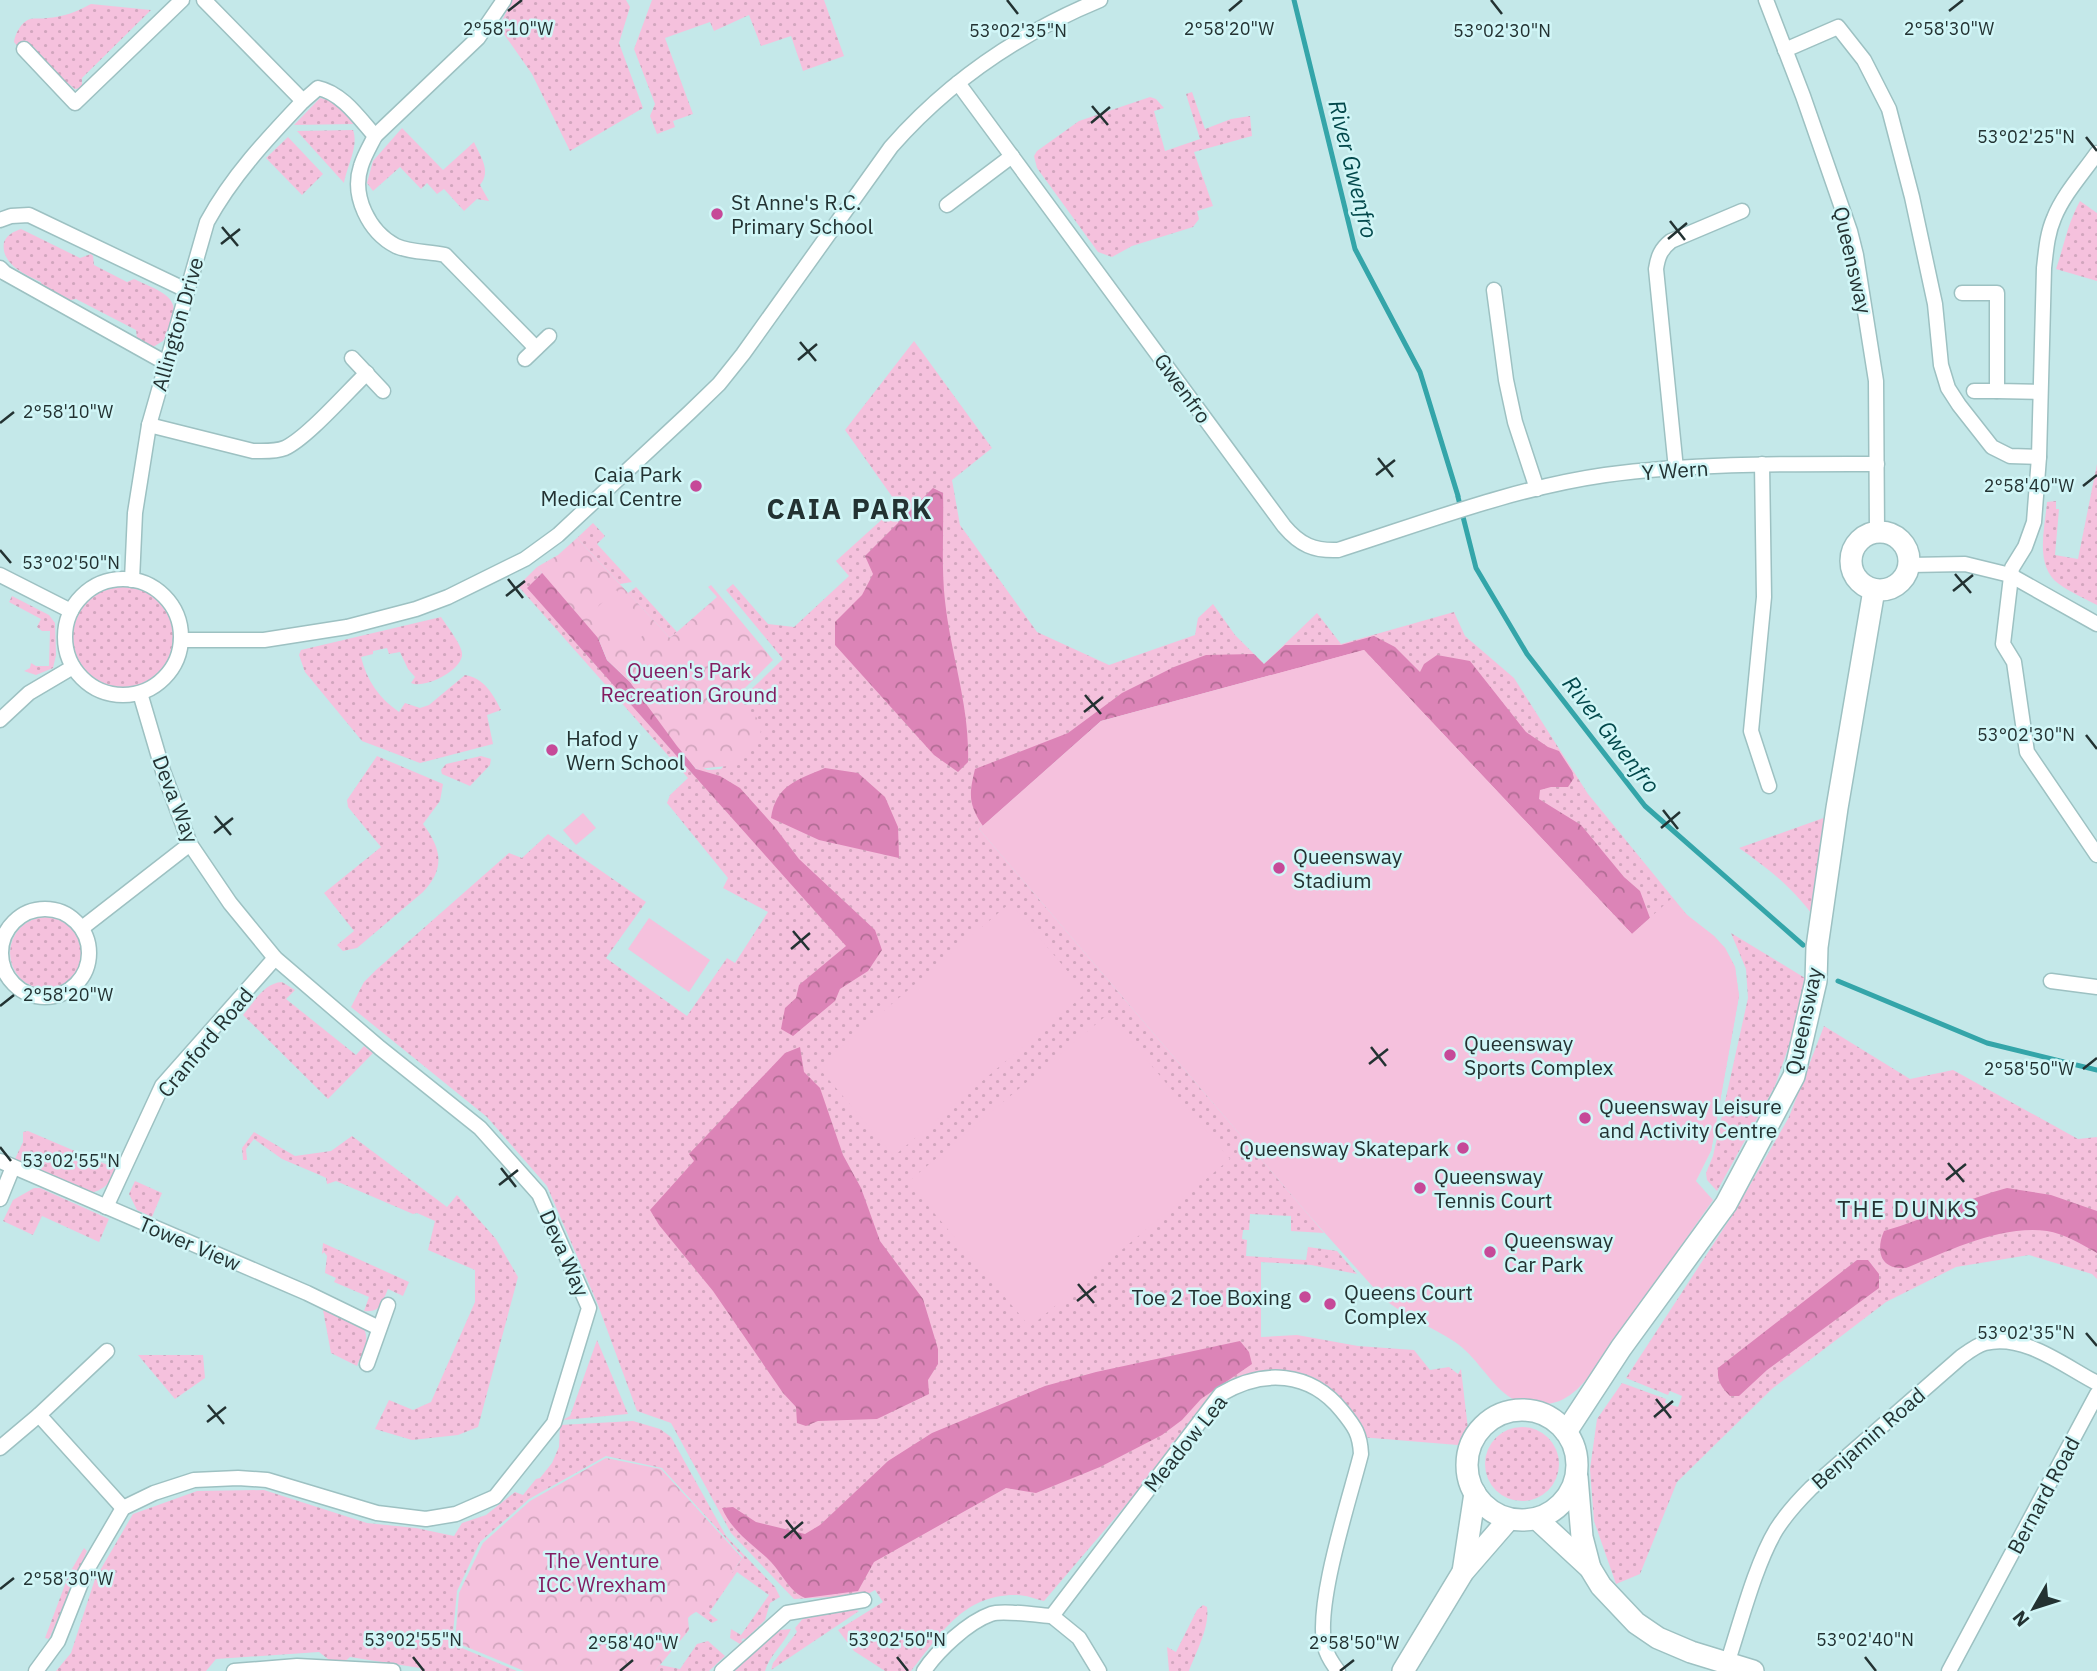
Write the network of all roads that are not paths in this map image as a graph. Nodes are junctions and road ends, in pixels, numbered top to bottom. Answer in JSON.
{"nodes":[{"id":1,"x":181,"y":0,"type":"edge"},
{"id":2,"x":204,"y":0,"type":"edge"},
{"id":3,"x":504,"y":0,"type":"edge"},
{"id":4,"x":1100,"y":0,"type":"edge"},
{"id":5,"x":1766,"y":0,"type":"edge"},
{"id":6,"x":24,"y":50,"type":"dead end"},
{"id":7,"x":1785,"y":50,"type":"junction"},
{"id":8,"x":958,"y":83,"type":"junction"},
{"id":9,"x":303,"y":101,"type":"junction"},
{"id":10,"x":375,"y":136,"type":"junction"},
{"id":11,"x":2097,"y":153,"type":"edge"},
{"id":12,"x":1012,"y":156,"type":"junction"},
{"id":13,"x":947,"y":205,"type":"dead end"},
{"id":14,"x":1742,"y":211,"type":"dead end"},
{"id":15,"x":0,"y":220,"type":"edge"},
{"id":16,"x":0,"y":268,"type":"edge"},
{"id":17,"x":186,"y":290,"type":"junction"},
{"id":18,"x":1494,"y":290,"type":"dead end"},
{"id":19,"x":1962,"y":293,"type":"dead end"},
{"id":20,"x":549,"y":336,"type":"dead end"},
{"id":21,"x":536,"y":348,"type":"junction"},
{"id":22,"x":352,"y":358,"type":"dead end"},
{"id":23,"x":525,"y":359,"type":"dead end"},
{"id":24,"x":166,"y":363,"type":"junction"},
{"id":25,"x":367,"y":373,"type":"junction"},
{"id":26,"x":383,"y":391,"type":"dead end"},
{"id":27,"x":1974,"y":391,"type":"dead end"},
{"id":28,"x":1997,"y":391,"type":"junction"},
{"id":29,"x":2040,"y":392,"type":"junction"},
{"id":30,"x":149,"y":425,"type":"junction"},
{"id":31,"x":2039,"y":457,"type":"junction"},
{"id":32,"x":1762,"y":464,"type":"junction"},
{"id":33,"x":1877,"y":464,"type":"junction"},
{"id":34,"x":1676,"y":469,"type":"junction"},
{"id":35,"x":1537,"y":489,"type":"junction"},
{"id":36,"x":1477,"y":505,"type":"joint"},
{"id":37,"x":1877,"y":531,"type":"junction"},
{"id":38,"x":1910,"y":565,"type":"junction"},
{"id":39,"x":0,"y":575,"type":"edge"},
{"id":40,"x":2010,"y":575,"type":"junction"},
{"id":41,"x":132,"y":580,"type":"junction"},
{"id":42,"x":1874,"y":590,"type":"junction"},
{"id":43,"x":71,"y":611,"type":"junction"},
{"id":44,"x":2097,"y":624,"type":"edge"},
{"id":45,"x":181,"y":640,"type":"junction"},
{"id":46,"x":73,"y":667,"type":"junction"},
{"id":47,"x":140,"y":693,"type":"junction"},
{"id":48,"x":0,"y":720,"type":"edge"},
{"id":49,"x":1769,"y":786,"type":"dead end"},
{"id":50,"x":190,"y":844,"type":"junction"},
{"id":51,"x":2097,"y":855,"type":"edge"},
{"id":52,"x":82,"y":928,"type":"junction"},
{"id":53,"x":275,"y":958,"type":"junction"},
{"id":54,"x":2051,"y":981,"type":"dead end"},
{"id":55,"x":2097,"y":987,"type":"edge"},
{"id":56,"x":7,"y":1164,"type":"edge"},
{"id":57,"x":0,"y":1199,"type":"edge"},
{"id":58,"x":106,"y":1207,"type":"junction"},
{"id":59,"x":388,"y":1305,"type":"dead end"},
{"id":60,"x":379,"y":1328,"type":"junction"},
{"id":61,"x":107,"y":1351,"type":"dead end"},
{"id":62,"x":367,"y":1364,"type":"dead end"},
{"id":63,"x":2097,"y":1383,"type":"edge"},
{"id":64,"x":2097,"y":1394,"type":"edge"},
{"id":65,"x":39,"y":1415,"type":"junction"},
{"id":66,"x":1566,"y":1432,"type":"junction"},
{"id":67,"x":0,"y":1448,"type":"edge"},
{"id":68,"x":1576,"y":1475,"type":"junction"},
{"id":69,"x":1475,"y":1493,"type":"junction"},
{"id":70,"x":124,"y":1508,"type":"junction"},
{"id":71,"x":1509,"y":1519,"type":"junction"},
{"id":72,"x":1537,"y":1519,"type":"junction"},
{"id":73,"x":1590,"y":1568,"type":"junction"},
{"id":74,"x":1463,"y":1572,"type":"junction"},
{"id":75,"x":864,"y":1600,"type":"dead end"},
{"id":76,"x":1052,"y":1616,"type":"junction"},
{"id":77,"x":1727,"y":1664,"type":"junction"},
{"id":78,"x":36,"y":1671,"type":"edge"},
{"id":79,"x":234,"y":1671,"type":"edge"},
{"id":80,"x":393,"y":1671,"type":"edge"},
{"id":81,"x":722,"y":1671,"type":"edge"},
{"id":82,"x":924,"y":1671,"type":"edge"},
{"id":83,"x":1099,"y":1671,"type":"edge"},
{"id":84,"x":1338,"y":1671,"type":"edge"},
{"id":85,"x":1403,"y":1671,"type":"edge"},
{"id":86,"x":1753,"y":1671,"type":"edge"},
{"id":87,"x":1949,"y":1671,"type":"edge"}],
"edges":[{"from":1,"to":6,"type":"street"},
{"from":2,"to":9,"type":"street"},
{"from":3,"to":10,"type":"street"},
{"from":4,"to":8,"type":"street"},
{"from":5,"to":7,"type":"street","name":"Queensway"},
{"from":7,"to":31,"type":"street"},
{"from":7,"to":33,"type":"street","name":"Queensway"},
{"from":8,"to":12,"type":"street","name":"Gwenfro"},
{"from":8,"to":45,"type":"street"},
{"from":9,"to":10,"type":"street"},
{"from":9,"to":17,"type":"street","name":"Allington Drive"},
{"from":10,"to":21,"type":"street"},
{"from":11,"to":29,"type":"street"},
{"from":12,"to":13,"type":"street"},
{"from":12,"to":36,"type":"street","name":"Gwenfro"},
{"from":14,"to":34,"type":"street"},
{"from":15,"to":17,"type":"street"},
{"from":16,"to":24,"type":"street"},
{"from":17,"to":24,"type":"street","name":"Allington Drive"},
{"from":18,"to":35,"type":"street"},
{"from":19,"to":28,"type":"street"},
{"from":20,"to":21,"type":"street"},
{"from":21,"to":23,"type":"street"},
{"from":22,"to":25,"type":"street"},
{"from":24,"to":30,"type":"street","name":"Allington Drive"},
{"from":25,"to":26,"type":"street"},
{"from":25,"to":30,"type":"street"},
{"from":27,"to":28,"type":"street"},
{"from":28,"to":29,"type":"street"},
{"from":29,"to":31,"type":"street"},
{"from":30,"to":41,"type":"street","name":"Allington Drive"},
{"from":31,"to":40,"type":"street"},
{"from":32,"to":33,"type":"street","name":"Y Wern"},
{"from":32,"to":34,"type":"street","name":"Y Wern"},
{"from":32,"to":49,"type":"street"},
{"from":33,"to":37,"type":"street","name":"Queensway"},
{"from":34,"to":35,"type":"street","name":"Y Wern"},
{"from":35,"to":36,"type":"street","name":"Y Wern"},
{"from":37,"to":38,"type":"street"},
{"from":37,"to":42,"type":"street"},
{"from":38,"to":40,"type":"street"},
{"from":38,"to":42,"type":"street"},
{"from":39,"to":43,"type":"street"},
{"from":40,"to":44,"type":"street"},
{"from":40,"to":51,"type":"street"},
{"from":41,"to":43,"type":"street"},
{"from":41,"to":45,"type":"street"},
{"from":42,"to":66,"type":"street","name":"Queensway"},
{"from":43,"to":46,"type":"street"},
{"from":45,"to":47,"type":"street"},
{"from":46,"to":47,"type":"street"},
{"from":46,"to":48,"type":"street"},
{"from":47,"to":50,"type":"street","name":"Deva Way"},
{"from":50,"to":52,"type":"street"},
{"from":50,"to":53,"type":"street","name":"Deva Way"},
{"from":52,"to":52,"type":"street"},
{"from":53,"to":58,"type":"street","name":"Cranford Road"},
{"from":53,"to":70,"type":"street","name":"Deva Way"},
{"from":54,"to":55,"type":"street"},
{"from":56,"to":57,"type":"street"},
{"from":56,"to":58,"type":"street","name":"Tower View"},
{"from":58,"to":60,"type":"street","name":"Tower View"},
{"from":59,"to":60,"type":"street"},
{"from":60,"to":62,"type":"street"},
{"from":61,"to":65,"type":"street"},
{"from":63,"to":77,"type":"street","name":"Benjamin Road"},
{"from":64,"to":87,"type":"street","name":"Bernard Road"},
{"from":65,"to":67,"type":"street"},
{"from":65,"to":70,"type":"street"},
{"from":66,"to":68,"type":"street"},
{"from":66,"to":69,"type":"street"},
{"from":68,"to":72,"type":"street"},
{"from":68,"to":73,"type":"street"},
{"from":69,"to":71,"type":"street"},
{"from":69,"to":74,"type":"street"},
{"from":70,"to":78,"type":"street"},
{"from":71,"to":72,"type":"street"},
{"from":71,"to":74,"type":"street"},
{"from":72,"to":73,"type":"street"},
{"from":73,"to":77,"type":"street"},
{"from":74,"to":85,"type":"street"},
{"from":75,"to":81,"type":"street"},
{"from":76,"to":82,"type":"street"},
{"from":76,"to":83,"type":"street"},
{"from":76,"to":84,"type":"street","name":"Meadow Lea"},
{"from":77,"to":86,"type":"street"},
{"from":79,"to":80,"type":"street"}]}
